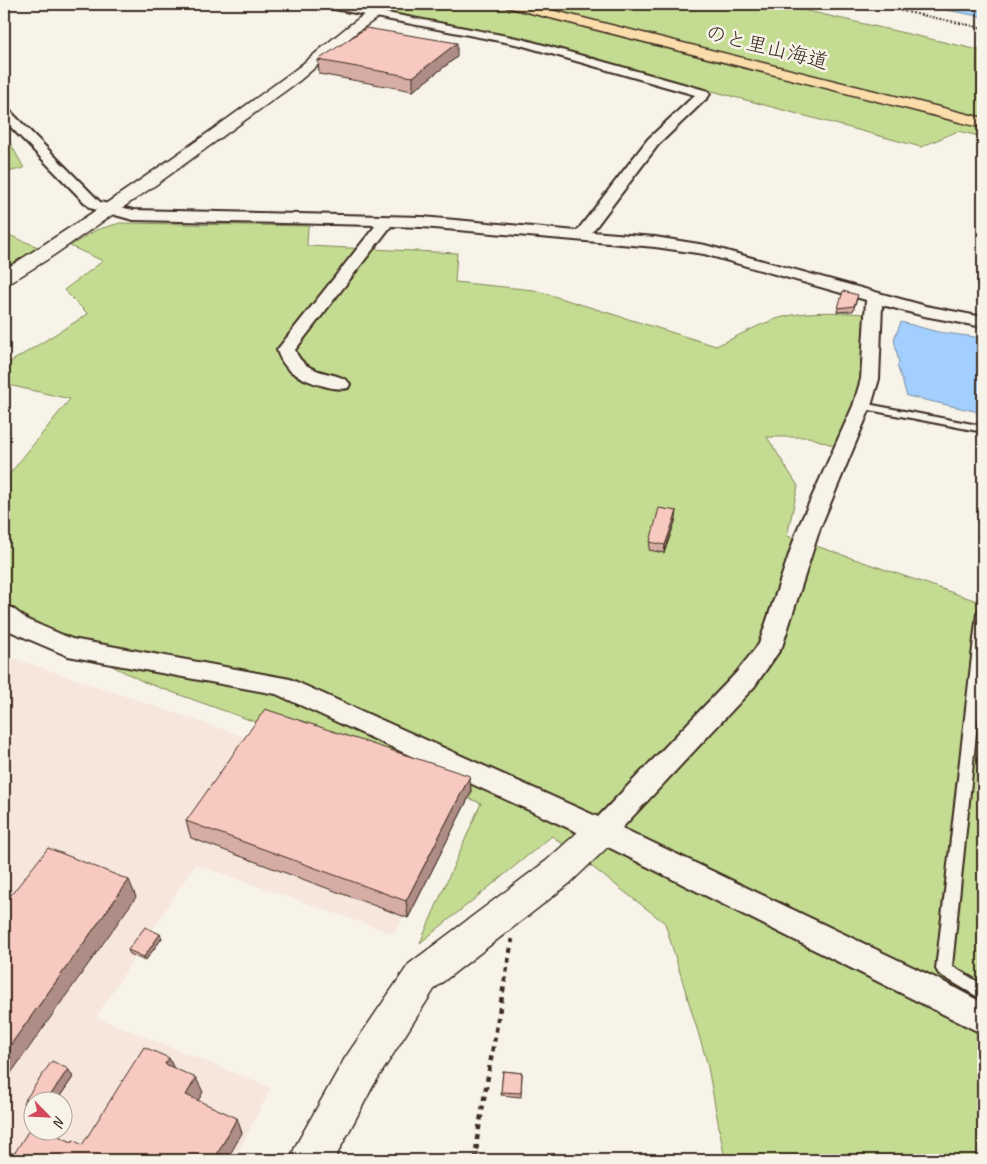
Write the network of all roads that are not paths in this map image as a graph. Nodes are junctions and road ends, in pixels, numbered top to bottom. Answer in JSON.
{"nodes":[{"id":1,"x":324,"y":4,"type":"edge"},
{"id":2,"x":390,"y":4,"type":"edge"},
{"id":3,"x":512,"y":4,"type":"edge"},
{"id":4,"x":533,"y":4,"type":"edge"},
{"id":5,"x":371,"y":14,"type":"junction"},
{"id":6,"x":4,"y":113,"type":"edge"},
{"id":7,"x":983,"y":116,"type":"edge"},
{"id":8,"x":983,"y":123,"type":"edge"},
{"id":9,"x":109,"y":209,"type":"junction"},
{"id":10,"x":387,"y":221,"type":"junction"},
{"id":11,"x":582,"y":235,"type":"junction"},
{"id":12,"x":4,"y":278,"type":"edge"},
{"id":13,"x":874,"y":298,"type":"junction"},
{"id":14,"x":983,"y":322,"type":"edge"},
{"id":15,"x":341,"y":384,"type":"dead end"},
{"id":16,"x":862,"y":406,"type":"junction"},
{"id":17,"x":983,"y":428,"type":"edge"},
{"id":18,"x":983,"y":613,"type":"edge"},
{"id":19,"x":4,"y":614,"type":"edge"},
{"id":20,"x":602,"y":831,"type":"junction"},
{"id":21,"x":959,"y":992,"type":"junction"},
{"id":22,"x":983,"y":993,"type":"edge"},
{"id":23,"x":983,"y":1019,"type":"edge"},
{"id":24,"x":311,"y":1160,"type":"edge"}],
"edges":[{"from":1,"to":5,"type":"street"},
{"from":2,"to":5,"type":"street"},
{"from":3,"to":8,"type":"highway","name":"のと里山海道"},
{"from":4,"to":7,"type":"highway","name":"のと里山海道"},
{"from":5,"to":9,"type":"street"},
{"from":5,"to":11,"type":"street"},
{"from":6,"to":9,"type":"street"},
{"from":9,"to":10,"type":"street"},
{"from":9,"to":12,"type":"street"},
{"from":10,"to":11,"type":"street"},
{"from":10,"to":15,"type":"street"},
{"from":11,"to":13,"type":"street"},
{"from":13,"to":14,"type":"street"},
{"from":13,"to":16,"type":"street"},
{"from":16,"to":17,"type":"lane"},
{"from":16,"to":20,"type":"street"},
{"from":18,"to":21,"type":"lane"},
{"from":19,"to":20,"type":"street"},
{"from":20,"to":21,"type":"street"},
{"from":20,"to":24,"type":"street"},
{"from":21,"to":22,"type":"lane"},
{"from":21,"to":23,"type":"street"}]}
